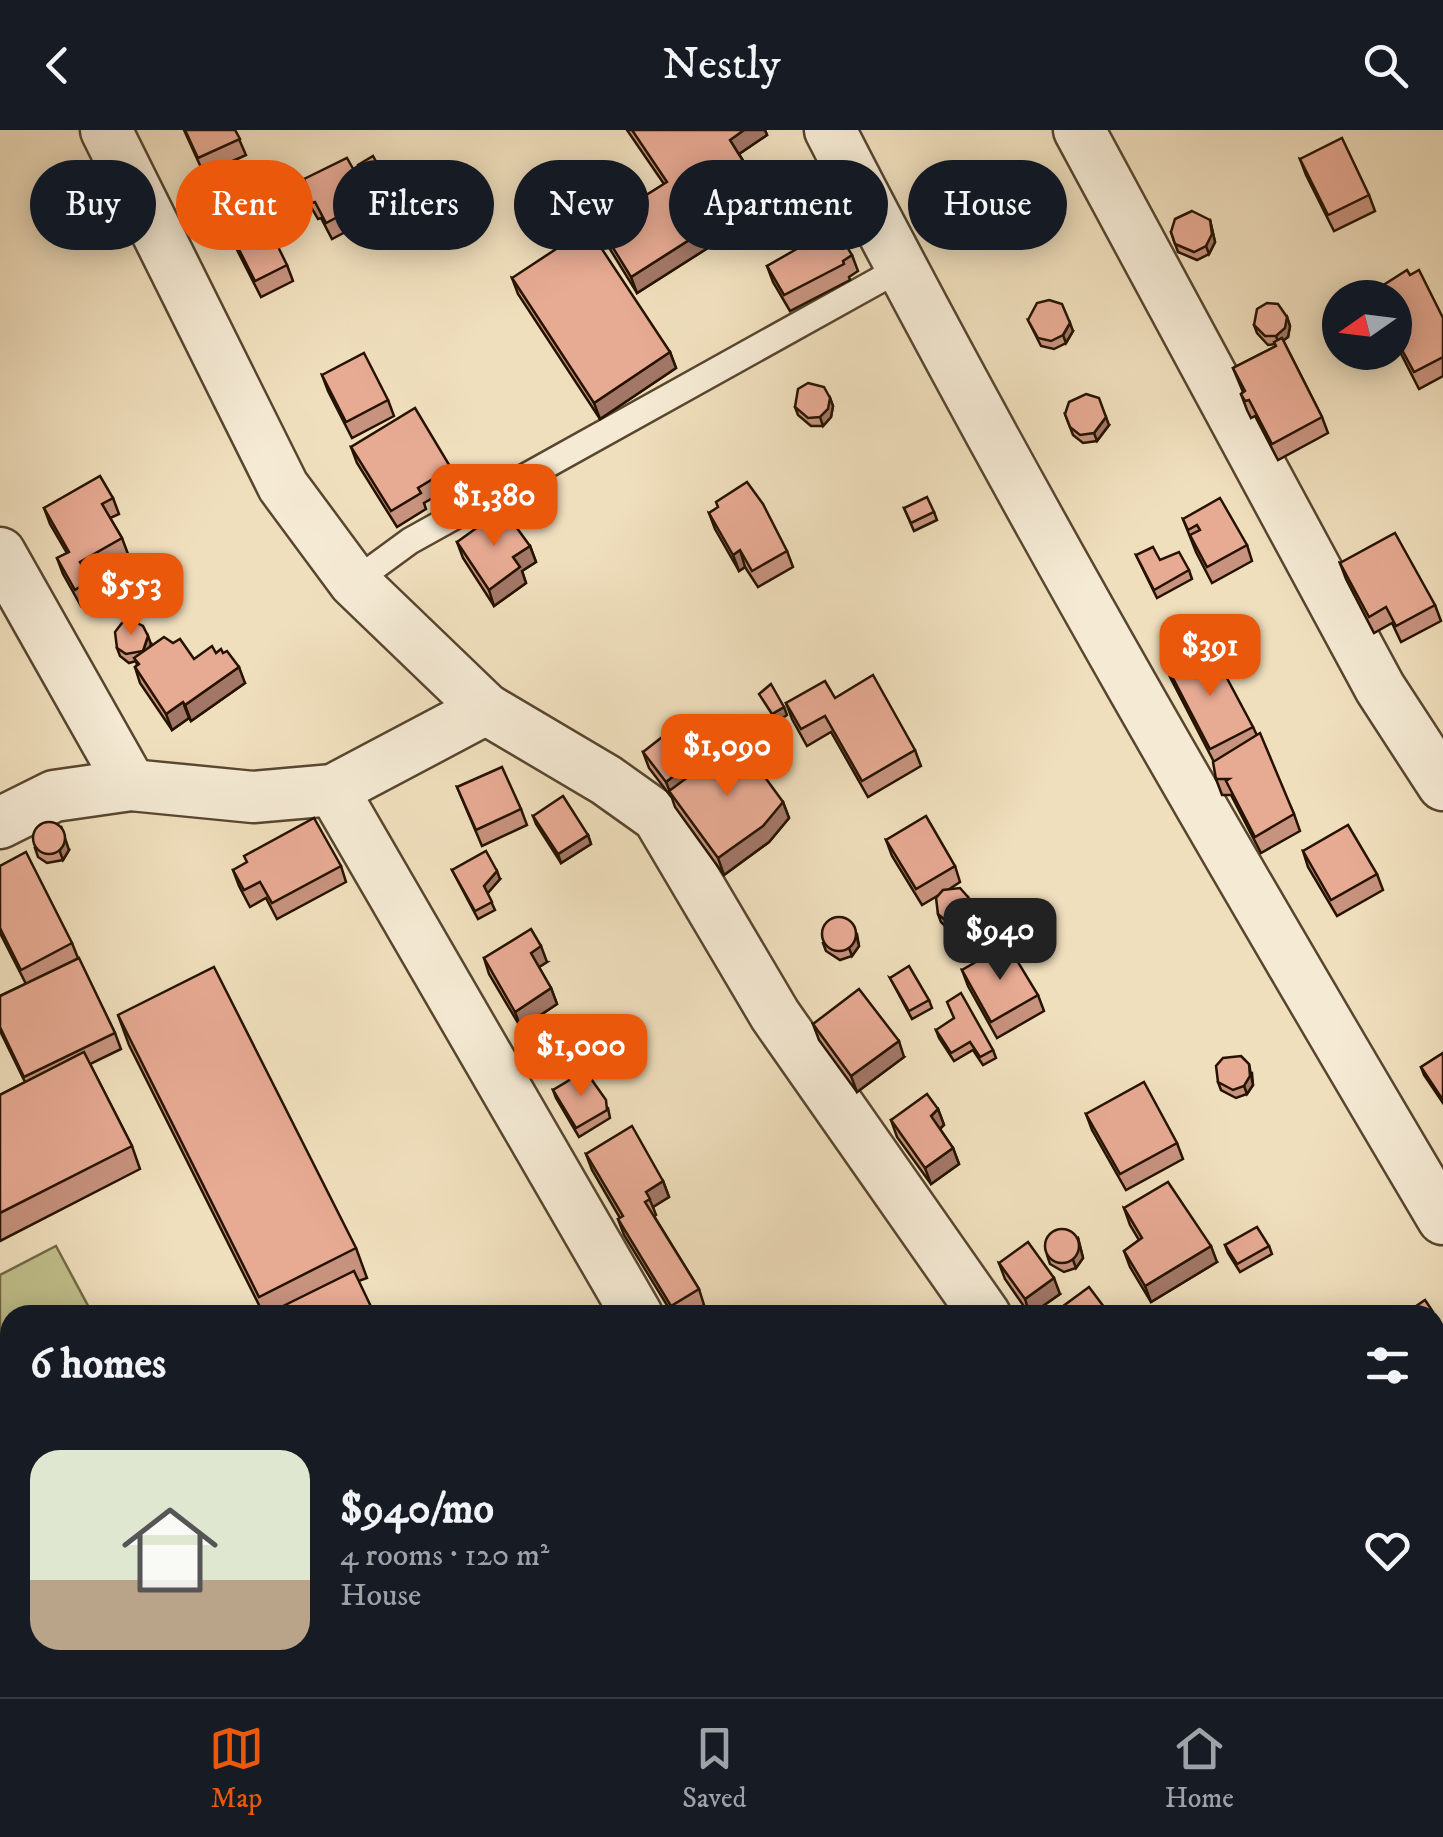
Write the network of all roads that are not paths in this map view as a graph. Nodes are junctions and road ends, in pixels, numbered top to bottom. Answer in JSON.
{"nodes":[{"id":1,"x":106,"y":130,"type":"edge"},
{"id":2,"x":830,"y":130,"type":"edge"},
{"id":3,"x":1078,"y":130,"type":"edge"},
{"id":4,"x":900,"y":268,"type":"junction"},
{"id":5,"x":0,"y":552,"type":"edge"},
{"id":6,"x":354,"y":582,"type":"junction"},
{"id":7,"x":486,"y":709,"type":"junction"},
{"id":8,"x":1443,"y":784,"type":"edge"},
{"id":9,"x":131,"y":786,"type":"junction"},
{"id":10,"x":332,"y":790,"type":"junction"},
{"id":11,"x":0,"y":824,"type":"edge"},
{"id":12,"x":1443,"y":1219,"type":"edge"},
{"id":13,"x":631,"y":1305,"type":"edge"},
{"id":14,"x":978,"y":1305,"type":"edge"}],
"edges":[{"from":1,"to":6,"type":"street"},
{"from":2,"to":4,"type":"street"},
{"from":3,"to":8,"type":"street"},
{"from":4,"to":6,"type":"lane"},
{"from":4,"to":12,"type":"street"},
{"from":5,"to":9,"type":"street"},
{"from":6,"to":7,"type":"street"},
{"from":7,"to":10,"type":"street"},
{"from":7,"to":14,"type":"street"},
{"from":9,"to":10,"type":"street"},
{"from":9,"to":11,"type":"street"},
{"from":10,"to":13,"type":"street"}]}
